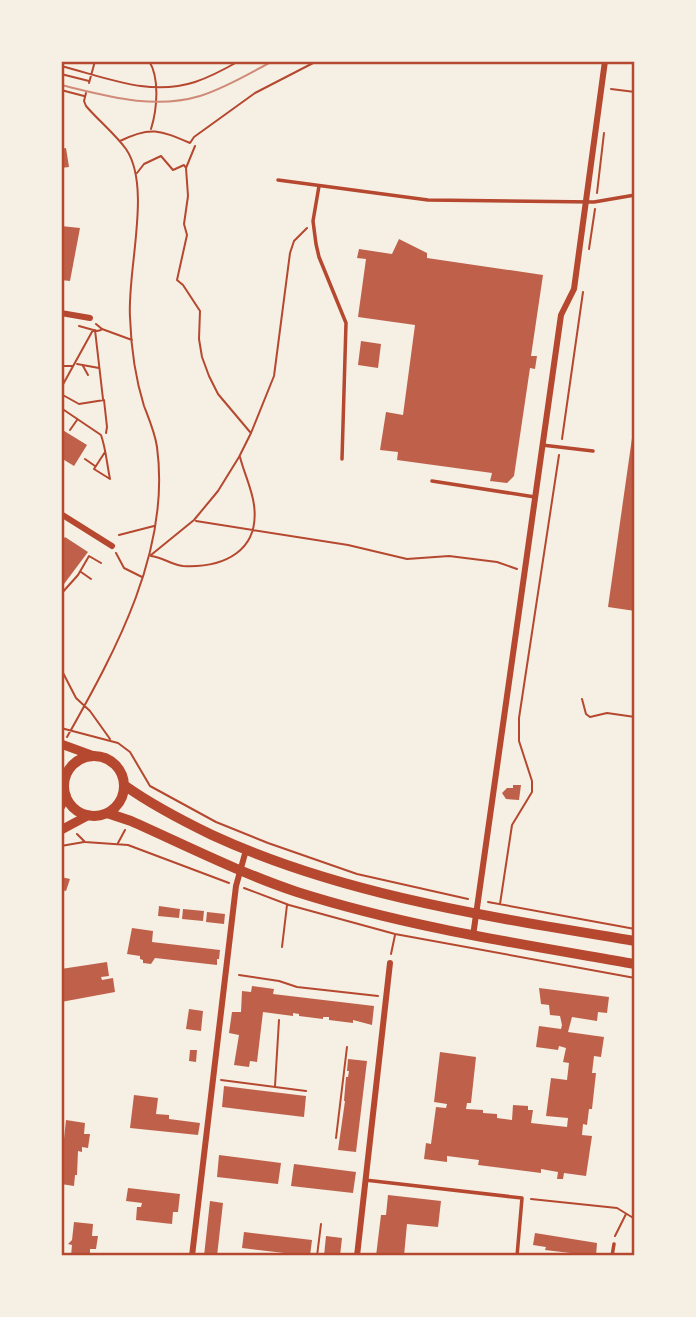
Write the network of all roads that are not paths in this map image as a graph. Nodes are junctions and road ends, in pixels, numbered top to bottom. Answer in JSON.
{"nodes":[{"id":1,"x":605,"y":61,"type":"edge"},
{"id":2,"x":278,"y":180,"type":"dead end"},
{"id":3,"x":319,"y":186,"type":"junction"},
{"id":4,"x":635,"y":195,"type":"edge"},
{"id":5,"x":586,"y":202,"type":"junction"},
{"id":6,"x":61,"y":313,"type":"edge"},
{"id":7,"x":90,"y":318,"type":"road end"},
{"id":8,"x":542,"y":445,"type":"junction"},
{"id":9,"x":593,"y":451,"type":"dead end"},
{"id":10,"x":342,"y":459,"type":"dead end"},
{"id":11,"x":432,"y":481,"type":"dead end"},
{"id":12,"x":535,"y":497,"type":"junction"},
{"id":13,"x":61,"y":514,"type":"edge"},
{"id":14,"x":112,"y":546,"type":"road end"},
{"id":15,"x":61,"y":744,"type":"edge"},
{"id":16,"x":94,"y":756,"type":"junction"},
{"id":17,"x":63,"y":782,"type":"edge"},
{"id":18,"x":124,"y":785,"type":"junction"},
{"id":19,"x":66,"y":795,"type":"junction"},
{"id":20,"x":61,"y":806,"type":"edge"},
{"id":21,"x":107,"y":813,"type":"junction"},
{"id":22,"x":89,"y":815,"type":"junction"},
{"id":23,"x":65,"y":828,"type":"edge"},
{"id":24,"x":246,"y":850,"type":"junction"},
{"id":25,"x":242,"y":870,"type":"junction"},
{"id":26,"x":477,"y":913,"type":"junction"},
{"id":27,"x":473,"y":936,"type":"junction"},
{"id":28,"x":635,"y":942,"type":"edge"},
{"id":29,"x":390,"y":963,"type":"road end"},
{"id":30,"x":635,"y":964,"type":"edge"},
{"id":31,"x":365,"y":1181,"type":"junction"},
{"id":32,"x":614,"y":1244,"type":"dead end"},
{"id":33,"x":192,"y":1256,"type":"edge"},
{"id":34,"x":357,"y":1256,"type":"edge"},
{"id":35,"x":517,"y":1256,"type":"edge"},
{"id":36,"x":612,"y":1256,"type":"edge"}],
"edges":[{"from":1,"to":5,"type":"street"},
{"from":2,"to":3,"type":"lane"},
{"from":3,"to":5,"type":"lane"},
{"from":3,"to":10,"type":"lane"},
{"from":4,"to":5,"type":"lane"},
{"from":5,"to":8,"type":"street"},
{"from":6,"to":7,"type":"street"},
{"from":8,"to":9,"type":"lane"},
{"from":8,"to":12,"type":"street"},
{"from":11,"to":12,"type":"lane"},
{"from":12,"to":26,"type":"street"},
{"from":13,"to":14,"type":"street"},
{"from":15,"to":16,"type":"main road"},
{"from":16,"to":17,"type":"main road"},
{"from":16,"to":18,"type":"main road"},
{"from":17,"to":19,"type":"main road"},
{"from":18,"to":21,"type":"main road"},
{"from":18,"to":24,"type":"main road"},
{"from":19,"to":20,"type":"main road"},
{"from":19,"to":22,"type":"main road"},
{"from":21,"to":22,"type":"main road"},
{"from":21,"to":25,"type":"main road"},
{"from":22,"to":23,"type":"main road"},
{"from":24,"to":25,"type":"street"},
{"from":24,"to":26,"type":"main road"},
{"from":25,"to":27,"type":"main road"},
{"from":25,"to":33,"type":"street"},
{"from":26,"to":27,"type":"street"},
{"from":26,"to":28,"type":"main road"},
{"from":27,"to":30,"type":"main road"},
{"from":29,"to":31,"type":"street"},
{"from":31,"to":34,"type":"street"},
{"from":31,"to":35,"type":"lane"},
{"from":32,"to":36,"type":"lane"}]}
